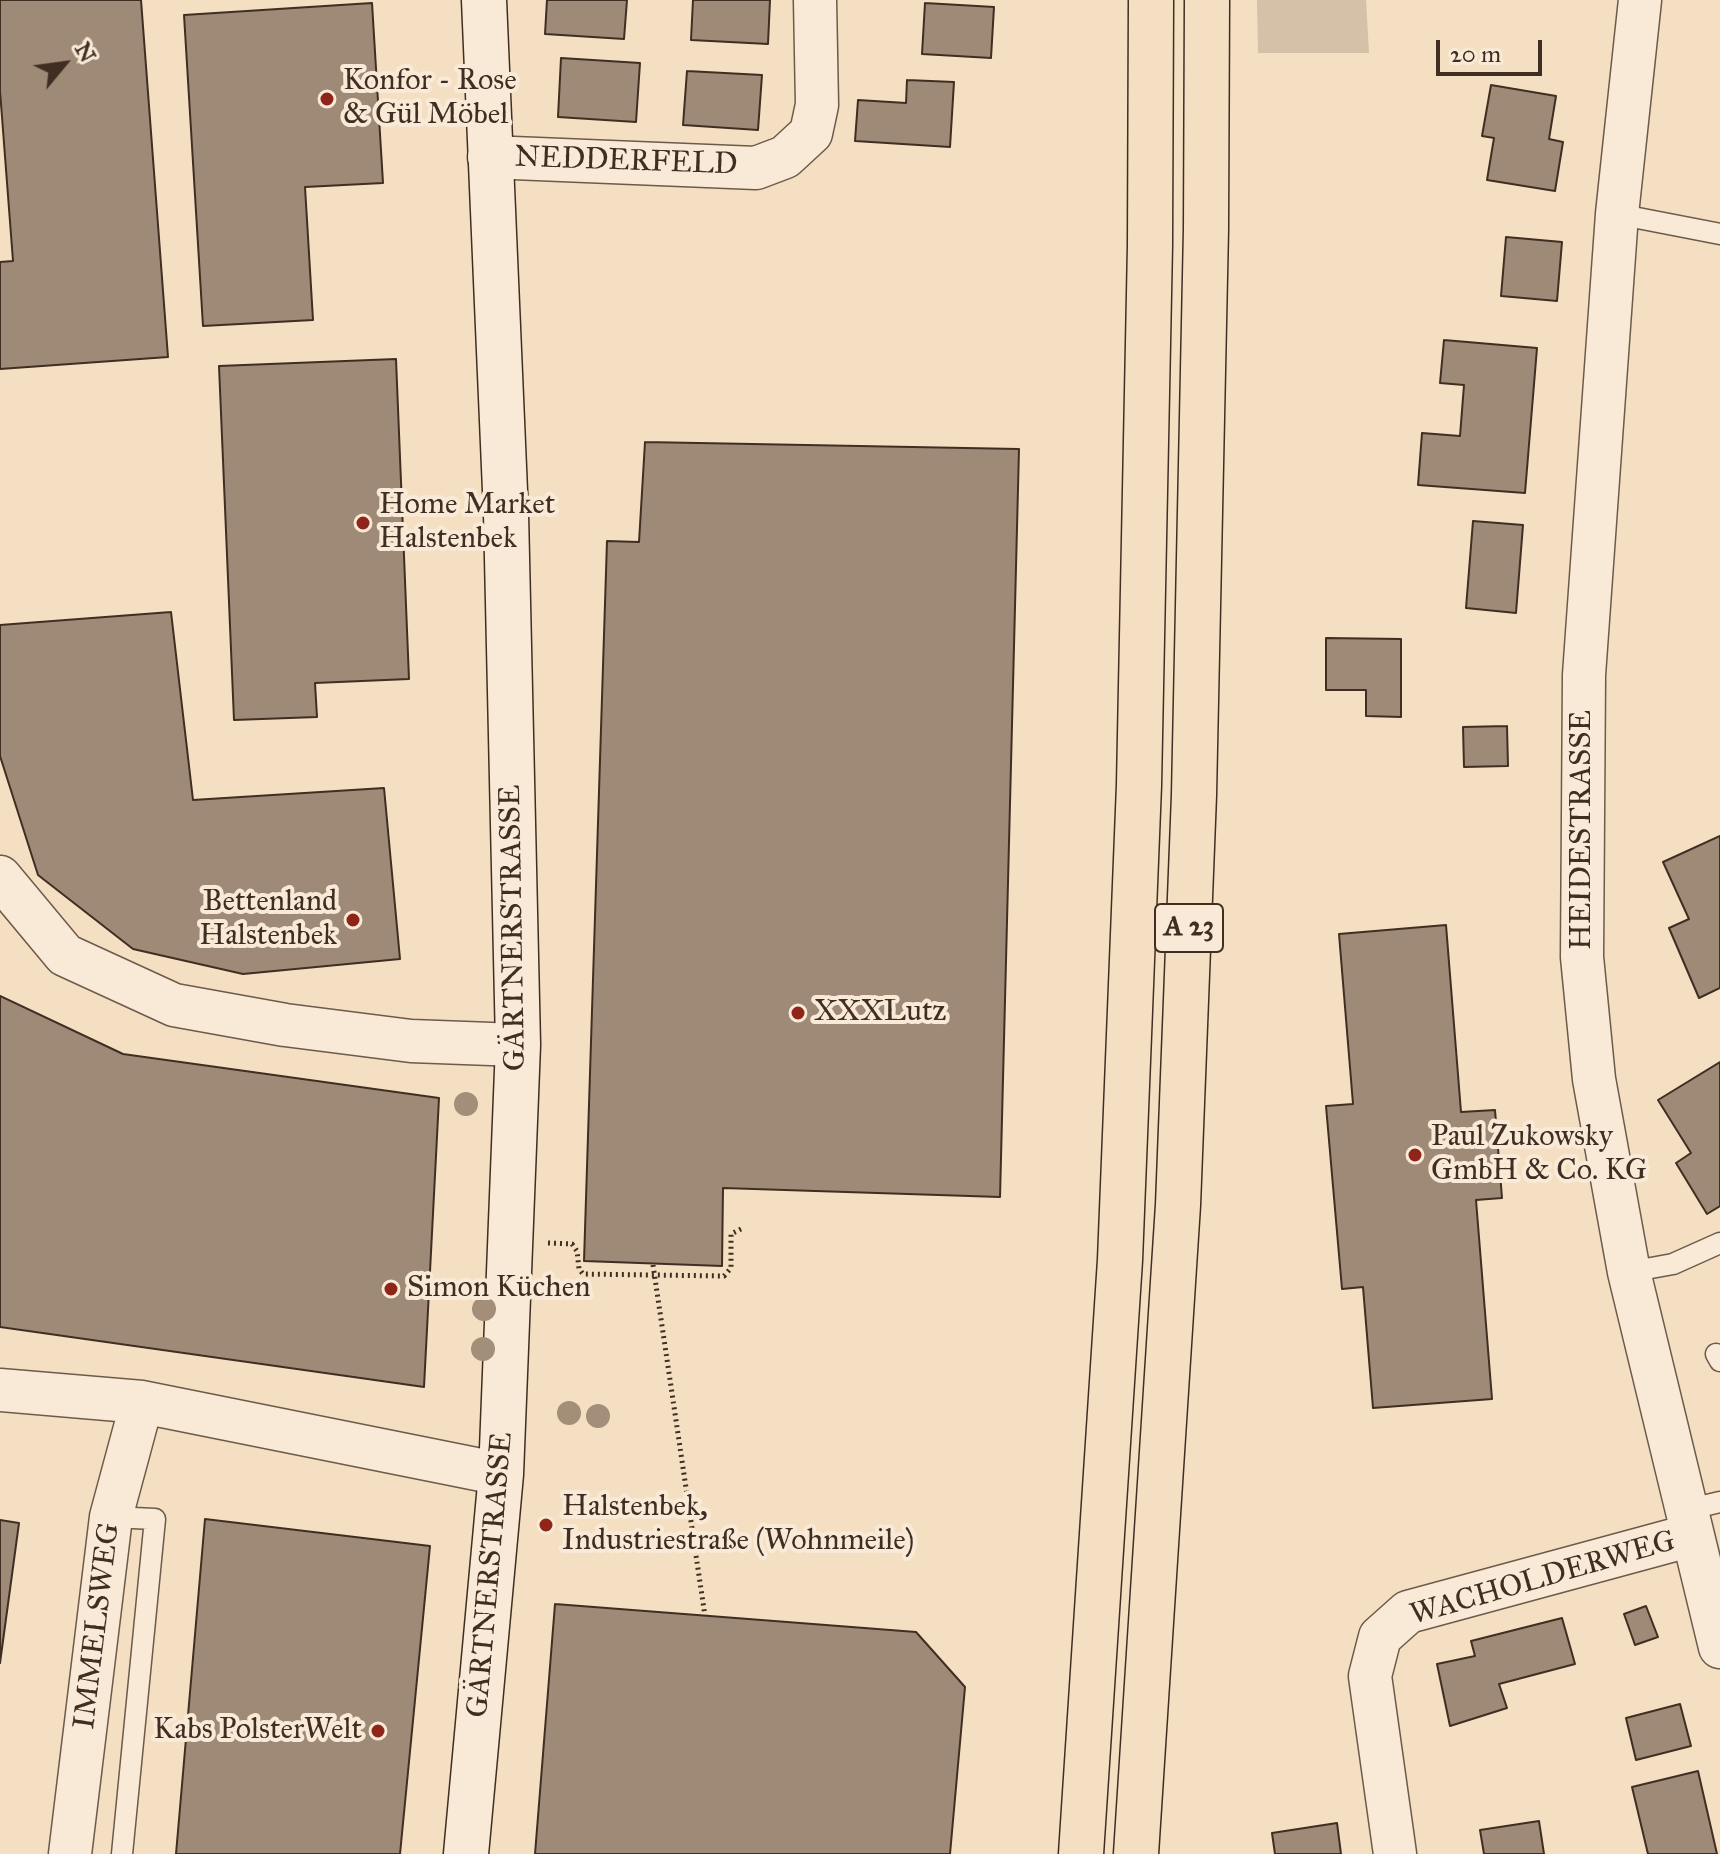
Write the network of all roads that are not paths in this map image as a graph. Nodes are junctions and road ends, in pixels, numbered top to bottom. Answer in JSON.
{"nodes":[{"id":1,"x":484,"y":0,"type":"edge"},
{"id":2,"x":815,"y":0,"type":"edge"},
{"id":3,"x":1151,"y":0,"type":"edge"},
{"id":4,"x":1207,"y":0,"type":"edge"},
{"id":5,"x":1640,"y":0,"type":"edge"},
{"id":6,"x":489,"y":157,"type":"junction"},
{"id":7,"x":1617,"y":214,"type":"junction"},
{"id":8,"x":1720,"y":234,"type":"edge"},
{"id":9,"x":5,"y":897,"type":"edge"},
{"id":10,"x":518,"y":1045,"type":"junction"},
{"id":11,"x":1720,"y":1243,"type":"edge"},
{"id":12,"x":1629,"y":1272,"type":"junction"},
{"id":13,"x":0,"y":1390,"type":"edge"},
{"id":14,"x":142,"y":1402,"type":"junction"},
{"id":15,"x":501,"y":1474,"type":"junction"},
{"id":16,"x":1699,"y":1516,"type":"edge"},
{"id":17,"x":111,"y":1517,"type":"junction"},
{"id":18,"x":1720,"y":1647,"type":"edge"},
{"id":19,"x":70,"y":1854,"type":"edge"},
{"id":20,"x":122,"y":1854,"type":"edge"},
{"id":21,"x":466,"y":1854,"type":"edge"},
{"id":22,"x":1081,"y":1854,"type":"edge"},
{"id":23,"x":1136,"y":1854,"type":"edge"},
{"id":24,"x":1395,"y":1854,"type":"edge"}],
"edges":[{"from":1,"to":6,"type":"street","name":"GÄRTNERSTRASSE"},
{"from":2,"to":6,"type":"street","name":"NEDDERFELD"},
{"from":3,"to":22,"type":"highway","number":"A 23"},
{"from":4,"to":23,"type":"highway","number":"A 23"},
{"from":5,"to":7,"type":"street","name":"HEIDESTRASSE"},
{"from":6,"to":10,"type":"street","name":"GÄRTNERSTRASSE"},
{"from":7,"to":8,"type":"lane"},
{"from":7,"to":12,"type":"street","name":"HEIDESTRASSE"},
{"from":9,"to":10,"type":"street"},
{"from":10,"to":15,"type":"street","name":"GÄRTNERSTRASSE"},
{"from":11,"to":12,"type":"lane"},
{"from":12,"to":16,"type":"street","name":"HEIDESTRASSE"},
{"from":13,"to":14,"type":"street"},
{"from":14,"to":15,"type":"street"},
{"from":14,"to":17,"type":"street","name":"IMMELSWEG"},
{"from":15,"to":21,"type":"street","name":"GÄRTNERSTRASSE"},
{"from":16,"to":18,"type":"street","name":"HEIDESTRASSE"},
{"from":16,"to":24,"type":"street","name":"WACHOLDERWEG"},
{"from":17,"to":19,"type":"street","name":"IMMELSWEG"},
{"from":17,"to":20,"type":"lane"}]}
